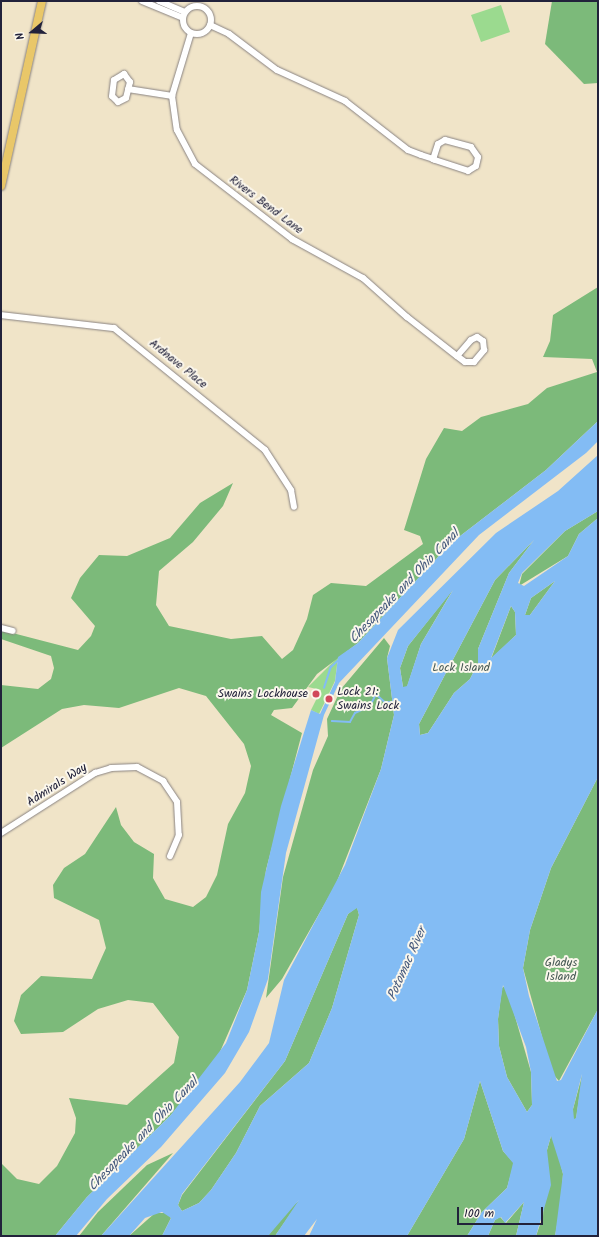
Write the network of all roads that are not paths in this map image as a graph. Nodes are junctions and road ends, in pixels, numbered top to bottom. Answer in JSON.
{"nodes":[{"id":1,"x":42,"y":1,"type":"edge"},
{"id":2,"x":142,"y":1,"type":"edge"},
{"id":3,"x":159,"y":1,"type":"edge"},
{"id":4,"x":205,"y":1,"type":"edge"},
{"id":5,"x":202,"y":7,"type":"junction"},
{"id":6,"x":184,"y":15,"type":"junction"},
{"id":7,"x":210,"y":25,"type":"junction"},
{"id":8,"x":191,"y":33,"type":"junction"},
{"id":9,"x":128,"y":89,"type":"dead end"},
{"id":10,"x":172,"y":96,"type":"junction"},
{"id":11,"x":433,"y":159,"type":"junction"},
{"id":12,"x":1,"y":186,"type":"edge"},
{"id":13,"x":1,"y":315,"type":"edge"},
{"id":14,"x":457,"y":356,"type":"junction"},
{"id":15,"x":294,"y":506,"type":"dead end"},
{"id":16,"x":1,"y":628,"type":"edge"},
{"id":17,"x":13,"y":631,"type":"dead end"},
{"id":18,"x":1,"y":833,"type":"edge"},
{"id":19,"x":170,"y":856,"type":"dead end"}],
"edges":[{"from":1,"to":12,"type":"main road"},
{"from":2,"to":6,"type":"street"},
{"from":3,"to":6,"type":"street"},
{"from":4,"to":5,"type":"street"},
{"from":5,"to":6,"type":"street"},
{"from":5,"to":7,"type":"street"},
{"from":6,"to":8,"type":"street"},
{"from":7,"to":8,"type":"street"},
{"from":7,"to":11,"type":"street"},
{"from":8,"to":10,"type":"street","name":"Rivers Bend Lane"},
{"from":9,"to":10,"type":"street"},
{"from":10,"to":14,"type":"street","name":"Rivers Bend Lane"},
{"from":11,"to":11,"type":"street"},
{"from":13,"to":15,"type":"street","name":"Ardnave Place"},
{"from":14,"to":14,"type":"street","name":"Rivers Bend Lane"},
{"from":16,"to":17,"type":"street"},
{"from":18,"to":19,"type":"street","name":"Admirals Way"}]}
